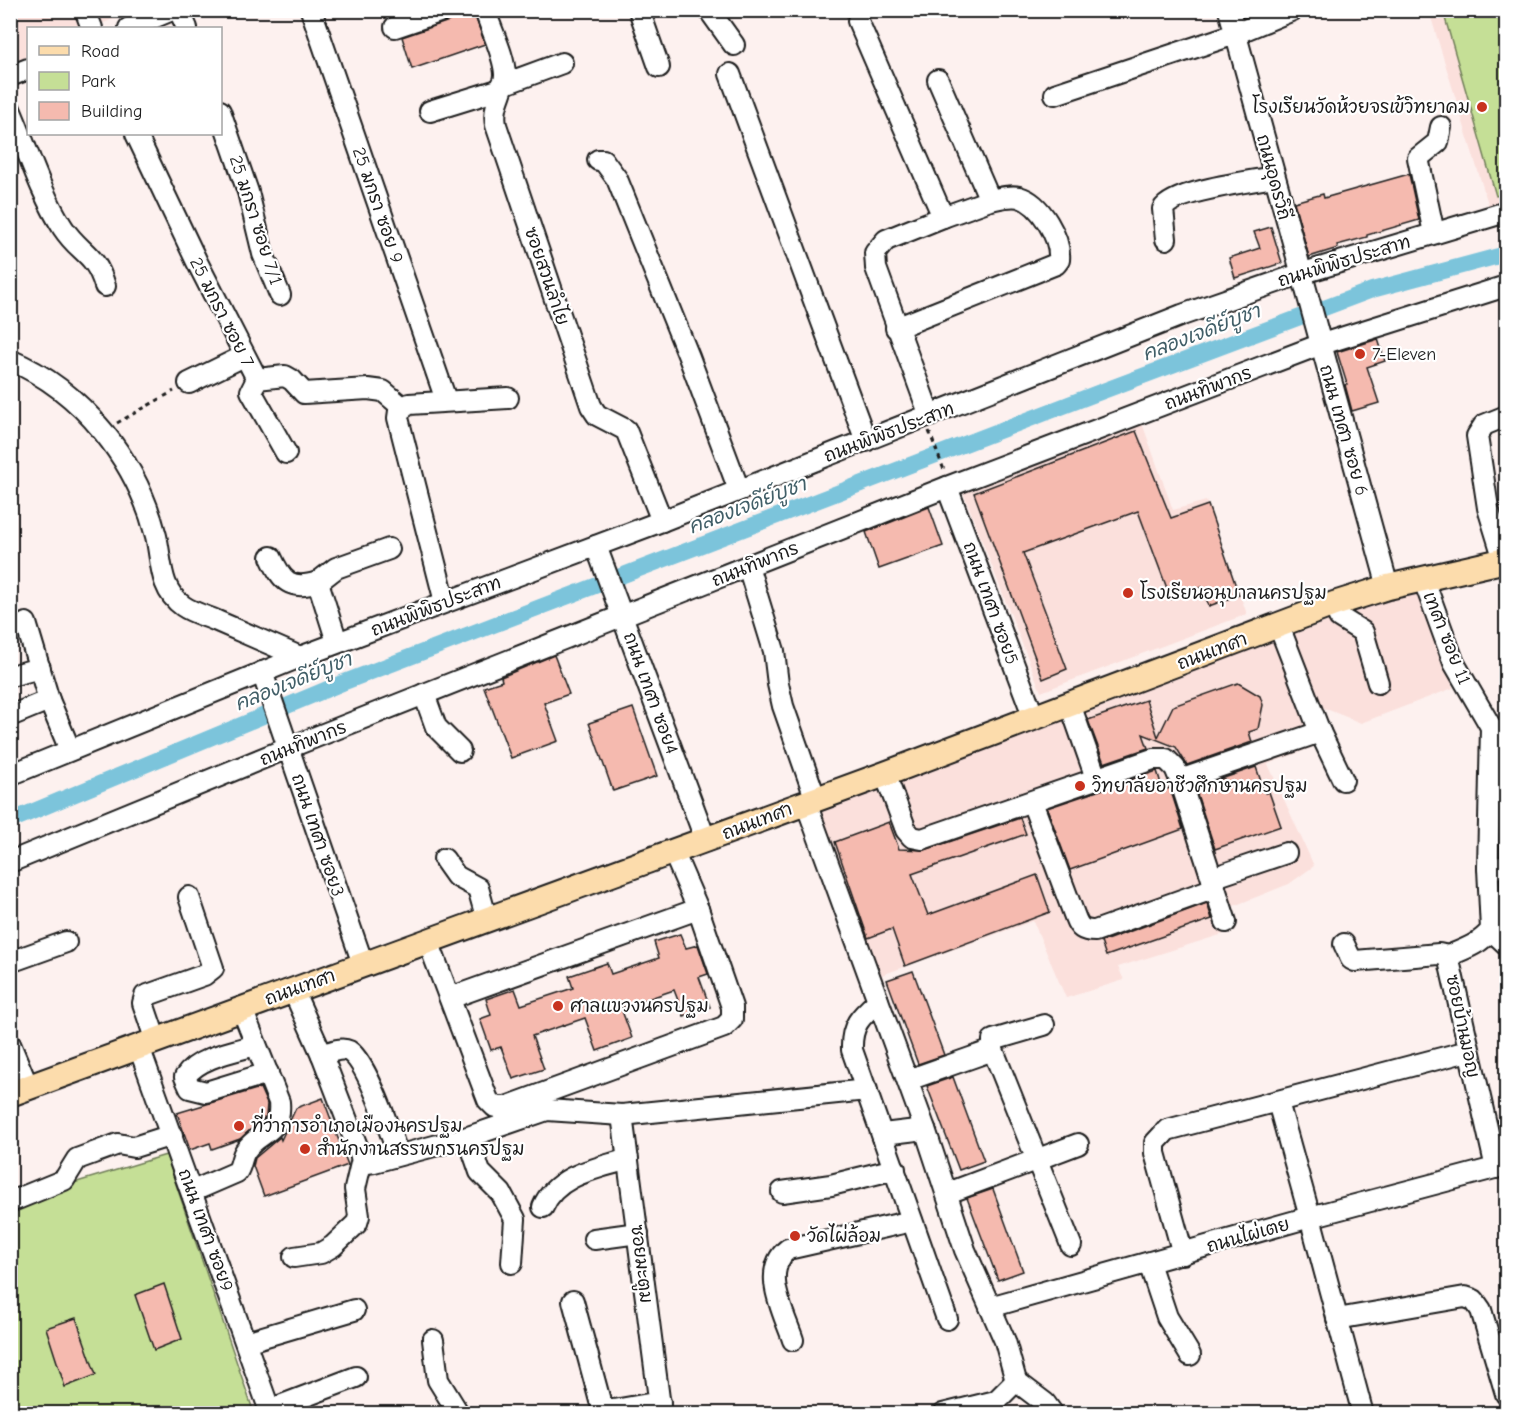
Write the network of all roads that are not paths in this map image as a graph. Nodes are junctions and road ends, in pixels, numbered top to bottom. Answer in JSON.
{"nodes":[{"id":1,"x":85,"y":10,"type":"edge"},
{"id":2,"x":172,"y":10,"type":"edge"},
{"id":3,"x":179,"y":10,"type":"edge"},
{"id":4,"x":311,"y":10,"type":"edge"},
{"id":5,"x":445,"y":10,"type":"edge"},
{"id":6,"x":485,"y":10,"type":"edge"},
{"id":7,"x":639,"y":10,"type":"edge"},
{"id":8,"x":709,"y":10,"type":"edge"},
{"id":9,"x":1228,"y":10,"type":"edge"},
{"id":10,"x":1293,"y":10,"type":"edge"},
{"id":11,"x":858,"y":21,"type":"dead end"},
{"id":12,"x":92,"y":27,"type":"edge"},
{"id":13,"x":131,"y":27,"type":"edge"},
{"id":14,"x":187,"y":27,"type":"edge"},
{"id":15,"x":395,"y":27,"type":"dead end"},
{"id":16,"x":1235,"y":34,"type":"junction"},
{"id":17,"x":734,"y":45,"type":"dead end"},
{"id":18,"x":562,"y":63,"type":"dead end"},
{"id":19,"x":659,"y":67,"type":"dead end"},
{"id":20,"x":27,"y":69,"type":"edge"},
{"id":21,"x":730,"y":74,"type":"dead end"},
{"id":22,"x":10,"y":76,"type":"edge"},
{"id":23,"x":938,"y":80,"type":"dead end"},
{"id":24,"x":502,"y":87,"type":"junction"},
{"id":25,"x":1055,"y":94,"type":"dead end"},
{"id":26,"x":10,"y":110,"type":"edge"},
{"id":27,"x":430,"y":111,"type":"dead end"},
{"id":28,"x":222,"y":117,"type":"edge"},
{"id":29,"x":1441,"y":127,"type":"dead end"},
{"id":30,"x":136,"y":135,"type":"edge"},
{"id":31,"x":598,"y":160,"type":"dead end"},
{"id":32,"x":1274,"y":177,"type":"junction"},
{"id":33,"x":990,"y":200,"type":"junction"},
{"id":34,"x":1506,"y":212,"type":"edge"},
{"id":35,"x":943,"y":217,"type":"junction"},
{"id":36,"x":1434,"y":233,"type":"junction"},
{"id":37,"x":1166,"y":239,"type":"dead end"},
{"id":38,"x":1302,"y":282,"type":"junction"},
{"id":39,"x":105,"y":286,"type":"dead end"},
{"id":40,"x":1506,"y":286,"type":"edge"},
{"id":41,"x":280,"y":295,"type":"dead end"},
{"id":42,"x":896,"y":328,"type":"junction"},
{"id":43,"x":1319,"y":345,"type":"junction"},
{"id":44,"x":244,"y":356,"type":"junction"},
{"id":45,"x":10,"y":360,"type":"edge"},
{"id":46,"x":257,"y":379,"type":"junction"},
{"id":47,"x":189,"y":383,"type":"road end"},
{"id":48,"x":508,"y":398,"type":"dead end"},
{"id":49,"x":446,"y":400,"type":"junction"},
{"id":50,"x":402,"y":407,"type":"junction"},
{"id":51,"x":1506,"y":416,"type":"edge"},
{"id":52,"x":930,"y":426,"type":"junction"},
{"id":53,"x":866,"y":441,"type":"junction"},
{"id":54,"x":286,"y":453,"type":"dead end"},
{"id":55,"x":947,"y":488,"type":"junction"},
{"id":56,"x":739,"y":490,"type":"junction"},
{"id":57,"x":662,"y":521,"type":"junction"},
{"id":58,"x":389,"y":549,"type":"dead end"},
{"id":59,"x":598,"y":552,"type":"junction"},
{"id":60,"x":271,"y":557,"type":"dead end"},
{"id":61,"x":1505,"y":560,"type":"edge"},
{"id":62,"x":748,"y":566,"type":"junction"},
{"id":63,"x":1423,"y":578,"type":"junction"},
{"id":64,"x":318,"y":582,"type":"junction"},
{"id":65,"x":1388,"y":587,"type":"junction"},
{"id":66,"x":446,"y":602,"type":"junction"},
{"id":67,"x":1334,"y":604,"type":"junction"},
{"id":68,"x":620,"y":609,"type":"junction"},
{"id":69,"x":26,"y":622,"type":"dead end"},
{"id":70,"x":1279,"y":626,"type":"junction"},
{"id":71,"x":338,"y":642,"type":"junction"},
{"id":72,"x":300,"y":657,"type":"junction"},
{"id":73,"x":40,"y":668,"type":"junction"},
{"id":74,"x":10,"y":676,"type":"edge"},
{"id":75,"x":264,"y":679,"type":"junction"},
{"id":76,"x":1378,"y":683,"type":"dead end"},
{"id":77,"x":424,"y":694,"type":"junction"},
{"id":78,"x":49,"y":700,"type":"junction"},
{"id":79,"x":1070,"y":704,"type":"junction"},
{"id":80,"x":10,"y":716,"type":"edge"},
{"id":81,"x":1034,"y":718,"type":"junction"},
{"id":82,"x":1499,"y":725,"type":"edge"},
{"id":83,"x":1320,"y":732,"type":"junction"},
{"id":84,"x":285,"y":741,"type":"junction"},
{"id":85,"x":70,"y":750,"type":"junction"},
{"id":86,"x":460,"y":751,"type":"dead end"},
{"id":87,"x":885,"y":774,"type":"junction"},
{"id":88,"x":10,"y":775,"type":"edge"},
{"id":89,"x":1096,"y":778,"type":"junction"},
{"id":90,"x":1180,"y":780,"type":"junction"},
{"id":91,"x":1343,"y":780,"type":"dead end"},
{"id":92,"x":811,"y":801,"type":"junction"},
{"id":93,"x":1032,"y":802,"type":"junction"},
{"id":94,"x":706,"y":841,"type":"junction"},
{"id":95,"x":674,"y":850,"type":"junction"},
{"id":96,"x":1286,"y":853,"type":"dead end"},
{"id":97,"x":444,"y":859,"type":"dead end"},
{"id":98,"x":10,"y":862,"type":"edge"},
{"id":99,"x":1497,"y":867,"type":"edge"},
{"id":100,"x":1213,"y":883,"type":"junction"},
{"id":101,"x":189,"y":897,"type":"dead end"},
{"id":102,"x":698,"y":909,"type":"junction"},
{"id":103,"x":487,"y":920,"type":"junction"},
{"id":104,"x":1226,"y":922,"type":"dead end"},
{"id":105,"x":1491,"y":930,"type":"junction"},
{"id":106,"x":428,"y":941,"type":"junction"},
{"id":107,"x":66,"y":942,"type":"dead end"},
{"id":108,"x":1344,"y":944,"type":"dead end"},
{"id":109,"x":1506,"y":944,"type":"edge"},
{"id":110,"x":1448,"y":956,"type":"junction"},
{"id":111,"x":10,"y":962,"type":"edge"},
{"id":112,"x":363,"y":964,"type":"junction"},
{"id":113,"x":293,"y":990,"type":"junction"},
{"id":114,"x":450,"y":998,"type":"junction"},
{"id":115,"x":878,"y":1001,"type":"junction"},
{"id":116,"x":242,"y":1009,"type":"junction"},
{"id":117,"x":1044,"y":1025,"type":"dead end"},
{"id":118,"x":10,"y":1044,"type":"edge"},
{"id":119,"x":148,"y":1044,"type":"junction"},
{"id":120,"x":256,"y":1045,"type":"junction"},
{"id":121,"x":993,"y":1050,"type":"junction"},
{"id":122,"x":1468,"y":1051,"type":"junction"},
{"id":123,"x":322,"y":1054,"type":"junction"},
{"id":124,"x":268,"y":1073,"type":"junction"},
{"id":125,"x":908,"y":1080,"type":"junction"},
{"id":126,"x":867,"y":1090,"type":"junction"},
{"id":127,"x":19,"y":1091,"type":"edge"},
{"id":128,"x":1278,"y":1102,"type":"junction"},
{"id":129,"x":622,"y":1115,"type":"junction"},
{"id":130,"x":925,"y":1129,"type":"junction"},
{"id":131,"x":883,"y":1134,"type":"junction"},
{"id":132,"x":172,"y":1135,"type":"junction"},
{"id":133,"x":468,"y":1137,"type":"junction"},
{"id":134,"x":1078,"y":1143,"type":"dead end"},
{"id":135,"x":398,"y":1155,"type":"junction"},
{"id":136,"x":362,"y":1159,"type":"junction"},
{"id":137,"x":628,"y":1159,"type":"junction"},
{"id":138,"x":1037,"y":1159,"type":"junction"},
{"id":139,"x":1501,"y":1167,"type":"edge"},
{"id":140,"x":895,"y":1170,"type":"junction"},
{"id":141,"x":193,"y":1191,"type":"junction"},
{"id":142,"x":782,"y":1192,"type":"dead end"},
{"id":143,"x":948,"y":1193,"type":"junction"},
{"id":144,"x":10,"y":1202,"type":"edge"},
{"id":145,"x":543,"y":1207,"type":"dead end"},
{"id":146,"x":1310,"y":1217,"type":"junction"},
{"id":147,"x":912,"y":1221,"type":"junction"},
{"id":148,"x":638,"y":1233,"type":"junction"},
{"id":149,"x":594,"y":1239,"type":"dead end"},
{"id":150,"x":1071,"y":1245,"type":"dead end"},
{"id":151,"x":1183,"y":1254,"type":"junction"},
{"id":152,"x":294,"y":1257,"type":"dead end"},
{"id":153,"x":512,"y":1263,"type":"dead end"},
{"id":154,"x":1149,"y":1263,"type":"junction"},
{"id":155,"x":573,"y":1301,"type":"dead end"},
{"id":156,"x":990,"y":1307,"type":"junction"},
{"id":157,"x":354,"y":1310,"type":"dead end"},
{"id":158,"x":947,"y":1319,"type":"dead end"},
{"id":159,"x":1337,"y":1319,"type":"junction"},
{"id":160,"x":433,"y":1340,"type":"dead end"},
{"id":161,"x":793,"y":1340,"type":"dead end"},
{"id":162,"x":1499,"y":1341,"type":"edge"},
{"id":163,"x":246,"y":1342,"type":"junction"},
{"id":164,"x":1190,"y":1355,"type":"dead end"},
{"id":165,"x":356,"y":1377,"type":"dead end"},
{"id":166,"x":1016,"y":1381,"type":"junction"},
{"id":167,"x":1506,"y":1394,"type":"edge"},
{"id":168,"x":661,"y":1408,"type":"edge"},
{"id":169,"x":986,"y":1408,"type":"edge"},
{"id":170,"x":270,"y":1412,"type":"edge"},
{"id":171,"x":459,"y":1413,"type":"edge"},
{"id":172,"x":944,"y":1413,"type":"edge"},
{"id":173,"x":1053,"y":1413,"type":"edge"},
{"id":174,"x":1363,"y":1413,"type":"edge"}],
"edges":[{"from":1,"to":12,"type":"street"},
{"from":2,"to":13,"type":"street"},
{"from":3,"to":14,"type":"street"},
{"from":4,"to":49,"type":"street","name":"25 มกรา ซอย 9"},
{"from":5,"to":15,"type":"street"},
{"from":6,"to":24,"type":"street","name":"ซอยสวนลำไย"},
{"from":7,"to":19,"type":"street"},
{"from":8,"to":17,"type":"street"},
{"from":9,"to":16,"type":"street","name":"ถนนอุดรวิถี"},
{"from":10,"to":16,"type":"street"},
{"from":11,"to":35,"type":"street"},
{"from":16,"to":25,"type":"street"},
{"from":16,"to":32,"type":"street","name":"ถนนอุดรวิถี"},
{"from":18,"to":24,"type":"street"},
{"from":20,"to":22,"type":"street"},
{"from":21,"to":53,"type":"street"},
{"from":23,"to":33,"type":"street"},
{"from":24,"to":27,"type":"street"},
{"from":24,"to":57,"type":"street","name":"ซอยสวนลำไย"},
{"from":26,"to":39,"type":"street"},
{"from":28,"to":41,"type":"street","name":"25 มกรา ซอย 7/1"},
{"from":29,"to":36,"type":"street"},
{"from":30,"to":44,"type":"street","name":"25 มกรา ซอย 7"},
{"from":31,"to":56,"type":"street"},
{"from":32,"to":37,"type":"street"},
{"from":32,"to":38,"type":"street","name":"ถนนอุดรวิถี"},
{"from":33,"to":35,"type":"street"},
{"from":33,"to":42,"type":"street"},
{"from":34,"to":36,"type":"street","name":"ถนนพิพิธประสาท"},
{"from":35,"to":42,"type":"street"},
{"from":36,"to":38,"type":"street","name":"ถนนพิพิธประสาท"},
{"from":38,"to":43,"type":"street","name":"ถนน เทศา ซอย 6"},
{"from":38,"to":52,"type":"street","name":"ถนนพิพิธประสาท"},
{"from":40,"to":43,"type":"street","name":"ถนนทิพากร"},
{"from":42,"to":52,"type":"street"},
{"from":43,"to":55,"type":"street","name":"ถนนทิพากร"},
{"from":43,"to":65,"type":"street","name":"ถนน เทศา ซอย 6"},
{"from":44,"to":46,"type":"street","name":"25 มกรา ซอย 7"},
{"from":44,"to":47,"type":"street"},
{"from":45,"to":72,"type":"street"},
{"from":46,"to":50,"type":"street","name":"25 มกรา ซอย 7"},
{"from":46,"to":54,"type":"street"},
{"from":48,"to":49,"type":"street"},
{"from":49,"to":50,"type":"street"},
{"from":50,"to":66,"type":"street"},
{"from":51,"to":61,"type":"street"},
{"from":52,"to":53,"type":"street","name":"ถนนพิพิธประสาท"},
{"from":53,"to":56,"type":"street","name":"ถนนพิพิธประสาท"},
{"from":55,"to":62,"type":"street","name":"ถนนทิพากร"},
{"from":55,"to":81,"type":"street","name":"ถนน เทศา ซอย5"},
{"from":56,"to":57,"type":"street","name":"ถนนพิพิธประสาท"},
{"from":57,"to":59,"type":"street","name":"ถนนพิพิธประสาท"},
{"from":58,"to":64,"type":"street"},
{"from":59,"to":66,"type":"street","name":"ถนนพิพิธประสาท"},
{"from":59,"to":68,"type":"street","name":"ถนน เทศา ซอย4"},
{"from":60,"to":64,"type":"street"},
{"from":61,"to":63,"type":"main road","name":"ถนนเทศา"},
{"from":62,"to":68,"type":"street","name":"ถนนทิพากร"},
{"from":62,"to":92,"type":"street"},
{"from":63,"to":65,"type":"main road","name":"ถนนเทศา"},
{"from":63,"to":82,"type":"street","name":"เทศา ซอย 11"},
{"from":64,"to":71,"type":"street"},
{"from":65,"to":67,"type":"main road","name":"ถนนเทศา"},
{"from":66,"to":71,"type":"street","name":"ถนนพิพิธประสาท"},
{"from":67,"to":70,"type":"main road","name":"ถนนเทศา"},
{"from":67,"to":76,"type":"street"},
{"from":68,"to":77,"type":"street","name":"ถนนทิพากร"},
{"from":68,"to":94,"type":"street","name":"ถนน เทศา ซอย4"},
{"from":69,"to":73,"type":"street"},
{"from":70,"to":79,"type":"main road","name":"ถนนเทศา"},
{"from":70,"to":83,"type":"street"},
{"from":71,"to":72,"type":"street","name":"ถนนพิพิธประสาท"},
{"from":72,"to":75,"type":"street","name":"ถนนพิพิธประสาท"},
{"from":73,"to":74,"type":"street"},
{"from":73,"to":78,"type":"street"},
{"from":75,"to":84,"type":"street","name":"ถนน เทศา ซอย3"},
{"from":75,"to":85,"type":"street","name":"ถนนพิพิธประสาท"},
{"from":77,"to":84,"type":"street","name":"ถนนทิพากร"},
{"from":77,"to":86,"type":"street"},
{"from":78,"to":80,"type":"street"},
{"from":78,"to":85,"type":"street"},
{"from":79,"to":81,"type":"main road","name":"ถนนเทศา"},
{"from":79,"to":89,"type":"street"},
{"from":81,"to":87,"type":"main road","name":"ถนนเทศา"},
{"from":82,"to":99,"type":"street"},
{"from":83,"to":90,"type":"street"},
{"from":83,"to":91,"type":"street"},
{"from":84,"to":98,"type":"street","name":"ถนนทิพากร"},
{"from":84,"to":112,"type":"street","name":"ถนน เทศา ซอย3"},
{"from":85,"to":88,"type":"street","name":"ถนนพิพิธประสาท"},
{"from":87,"to":92,"type":"main road","name":"ถนนเทศา"},
{"from":87,"to":93,"type":"street"},
{"from":89,"to":90,"type":"street"},
{"from":89,"to":93,"type":"street"},
{"from":90,"to":100,"type":"street"},
{"from":92,"to":94,"type":"main road","name":"ถนนเทศา"},
{"from":92,"to":115,"type":"street"},
{"from":93,"to":100,"type":"street"},
{"from":94,"to":95,"type":"main road","name":"ถนนเทศา"},
{"from":95,"to":102,"type":"street"},
{"from":95,"to":103,"type":"main road","name":"ถนนเทศา"},
{"from":96,"to":100,"type":"street"},
{"from":97,"to":103,"type":"street"},
{"from":99,"to":105,"type":"street"},
{"from":100,"to":104,"type":"street"},
{"from":101,"to":119,"type":"street","name":"ถนน เทศา ซอย9"},
{"from":102,"to":114,"type":"street"},
{"from":102,"to":114,"type":"street"},
{"from":103,"to":106,"type":"main road","name":"ถนนเทศา"},
{"from":105,"to":109,"type":"street"},
{"from":105,"to":110,"type":"street","name":"ซอยบ้านมอญ"},
{"from":106,"to":112,"type":"main road","name":"ถนนเทศา"},
{"from":106,"to":114,"type":"street"},
{"from":107,"to":111,"type":"street"},
{"from":108,"to":110,"type":"street"},
{"from":110,"to":122,"type":"street","name":"ซอยบ้านมอญ"},
{"from":112,"to":113,"type":"main road","name":"ถนนเทศา"},
{"from":113,"to":116,"type":"main road","name":"ถนนเทศา"},
{"from":113,"to":123,"type":"street"},
{"from":115,"to":125,"type":"street"},
{"from":115,"to":126,"type":"street"},
{"from":116,"to":119,"type":"main road","name":"ถนนเทศา"},
{"from":116,"to":120,"type":"street"},
{"from":117,"to":121,"type":"street"},
{"from":118,"to":127,"type":"street"},
{"from":119,"to":127,"type":"main road","name":"ถนนเทศา"},
{"from":119,"to":132,"type":"street","name":"ถนน เทศา ซอย9"},
{"from":120,"to":124,"type":"street"},
{"from":120,"to":124,"type":"street"},
{"from":121,"to":125,"type":"street"},
{"from":121,"to":138,"type":"street"},
{"from":122,"to":128,"type":"street"},
{"from":122,"to":139,"type":"street","name":"ซอยบ้านมอญ"},
{"from":123,"to":135,"type":"street"},
{"from":123,"to":136,"type":"street"},
{"from":124,"to":141,"type":"street"},
{"from":125,"to":130,"type":"street"},
{"from":126,"to":129,"type":"street"},
{"from":126,"to":131,"type":"street"},
{"from":128,"to":146,"type":"street"},
{"from":128,"to":151,"type":"street"},
{"from":129,"to":133,"type":"street"},
{"from":129,"to":137,"type":"street","name":"ซอยมะตูม"},
{"from":130,"to":131,"type":"street"},
{"from":130,"to":143,"type":"street"},
{"from":131,"to":140,"type":"street"},
{"from":132,"to":141,"type":"street","name":"ถนน เทศา ซอย9"},
{"from":132,"to":144,"type":"street"},
{"from":133,"to":135,"type":"street"},
{"from":133,"to":153,"type":"street"},
{"from":134,"to":138,"type":"street"},
{"from":135,"to":136,"type":"street"},
{"from":136,"to":152,"type":"street"},
{"from":137,"to":145,"type":"street"},
{"from":137,"to":148,"type":"street","name":"ซอยมะตูม"},
{"from":138,"to":143,"type":"street"},
{"from":138,"to":150,"type":"street"},
{"from":139,"to":146,"type":"street"},
{"from":140,"to":142,"type":"street"},
{"from":140,"to":147,"type":"street"},
{"from":141,"to":163,"type":"street","name":"ถนน เทศา ซอย9"},
{"from":143,"to":156,"type":"street"},
{"from":146,"to":151,"type":"street","name":"ถนนไผ่เตย"},
{"from":146,"to":159,"type":"street","name":"ถนนไผ่เตย"},
{"from":147,"to":158,"type":"street"},
{"from":147,"to":161,"type":"street"},
{"from":148,"to":149,"type":"street"},
{"from":148,"to":168,"type":"street","name":"ซอยมะตูม"},
{"from":151,"to":154,"type":"street","name":"ถนนไผ่เตย"},
{"from":154,"to":156,"type":"street","name":"ถนนไผ่เตย"},
{"from":154,"to":164,"type":"street"},
{"from":155,"to":168,"type":"street"},
{"from":156,"to":166,"type":"street"},
{"from":157,"to":163,"type":"street"},
{"from":159,"to":162,"type":"street"},
{"from":159,"to":174,"type":"street","name":"ถนนไผ่เตย"},
{"from":160,"to":171,"type":"street"},
{"from":162,"to":167,"type":"street"},
{"from":163,"to":170,"type":"street","name":"ถนน เทศา ซอย9"},
{"from":165,"to":170,"type":"street"},
{"from":166,"to":169,"type":"street"},
{"from":166,"to":173,"type":"street"},
{"from":169,"to":172,"type":"street"}]}
